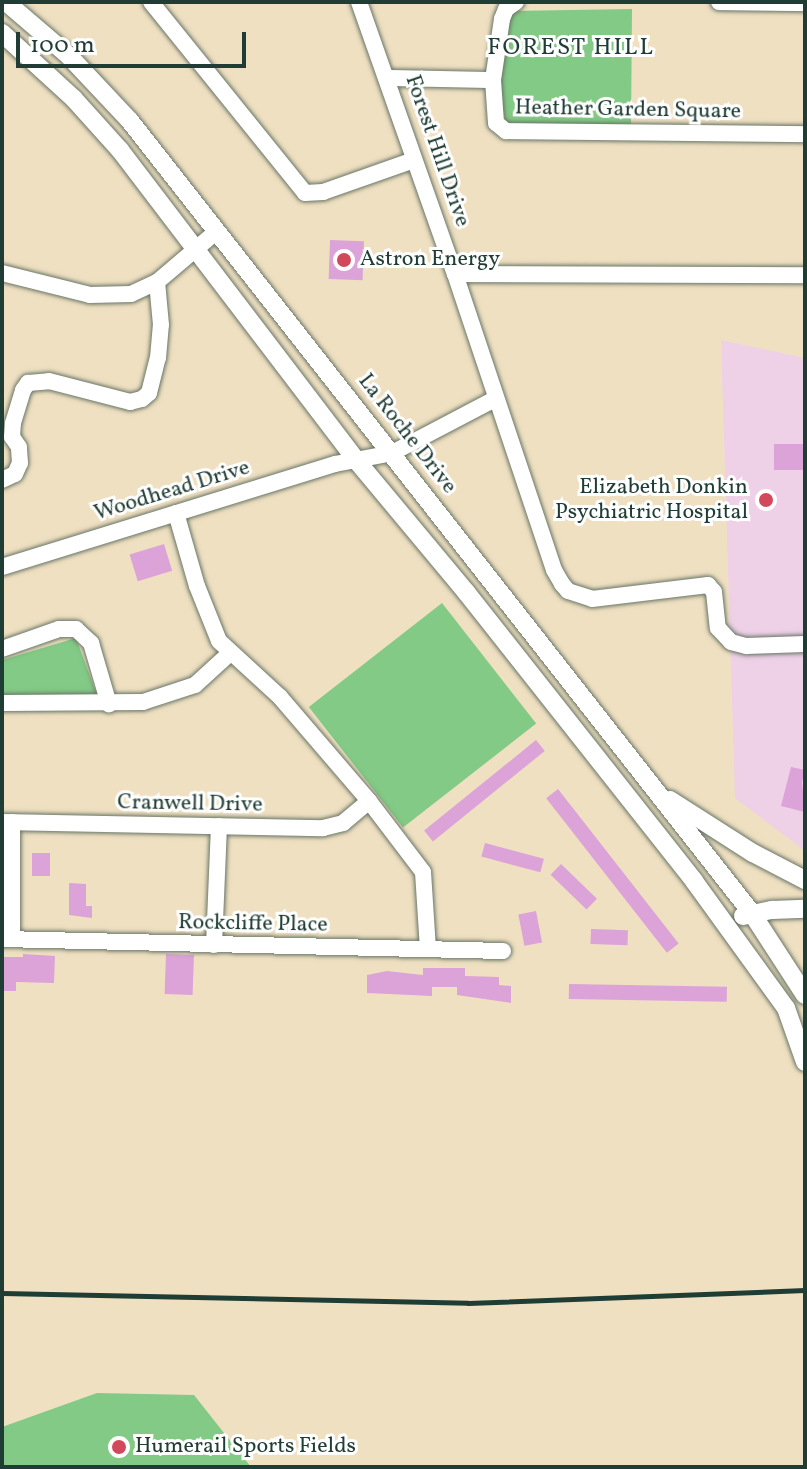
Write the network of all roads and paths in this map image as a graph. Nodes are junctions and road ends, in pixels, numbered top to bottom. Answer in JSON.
{"nodes":[{"id":1,"x":6,"y":2,"type":"edge"},
{"id":2,"x":151,"y":2,"type":"edge"},
{"id":3,"x":359,"y":2,"type":"edge"},
{"id":4,"x":516,"y":2,"type":"edge"},
{"id":5,"x":719,"y":2,"type":"edge"},
{"id":6,"x":805,"y":3,"type":"edge"},
{"id":7,"x":2,"y":33,"type":"edge"},
{"id":8,"x":387,"y":78,"type":"junction"},
{"id":9,"x":493,"y":80,"type":"junction"},
{"id":10,"x":805,"y":134,"type":"edge"},
{"id":11,"x":414,"y":160,"type":"junction"},
{"id":12,"x":216,"y":232,"type":"junction"},
{"id":13,"x":196,"y":249,"type":"junction"},
{"id":14,"x":2,"y":273,"type":"edge"},
{"id":15,"x":455,"y":274,"type":"junction"},
{"id":16,"x":805,"y":275,"type":"edge"},
{"id":17,"x":157,"y":282,"type":"junction"},
{"id":18,"x":495,"y":399,"type":"junction"},
{"id":19,"x":392,"y":453,"type":"junction"},
{"id":20,"x":356,"y":460,"type":"junction"},
{"id":21,"x":2,"y":480,"type":"edge"},
{"id":22,"x":176,"y":513,"type":"junction"},
{"id":23,"x":2,"y":567,"type":"edge"},
{"id":24,"x":805,"y":644,"type":"edge"},
{"id":25,"x":2,"y":649,"type":"edge"},
{"id":26,"x":229,"y":654,"type":"junction"},
{"id":27,"x":2,"y":703,"type":"edge"},
{"id":28,"x":109,"y":704,"type":"junction"},
{"id":29,"x":655,"y":789,"type":"junction"},
{"id":30,"x":369,"y":801,"type":"junction"},
{"id":31,"x":7,"y":822,"type":"edge"},
{"id":32,"x":219,"y":826,"type":"junction"},
{"id":33,"x":805,"y":880,"type":"edge"},
{"id":34,"x":805,"y":909,"type":"edge"},
{"id":35,"x":751,"y":912,"type":"junction"},
{"id":36,"x":726,"y":923,"type":"junction"},
{"id":37,"x":7,"y":939,"type":"edge"},
{"id":38,"x":214,"y":945,"type":"junction"},
{"id":39,"x":428,"y":949,"type":"junction"},
{"id":40,"x":503,"y":951,"type":"dead end"},
{"id":41,"x":805,"y":995,"type":"edge"},
{"id":42,"x":805,"y":1062,"type":"edge"}],
"edges":[{"from":1,"to":12,"type":"street","name":"La Roche Drive"},
{"from":2,"to":11,"type":"street"},
{"from":3,"to":8,"type":"street","name":"Forest Hill Drive"},
{"from":4,"to":9,"type":"street","name":"Heather Garden Square"},
{"from":5,"to":6,"type":"street"},
{"from":7,"to":13,"type":"street"},
{"from":8,"to":9,"type":"street","name":"Heather Garden Square"},
{"from":8,"to":11,"type":"street","name":"Forest Hill Drive"},
{"from":9,"to":10,"type":"street","name":"Heather Garden Square"},
{"from":11,"to":15,"type":"street","name":"Forest Hill Drive"},
{"from":12,"to":13,"type":"street"},
{"from":12,"to":19,"type":"street","name":"La Roche Drive"},
{"from":13,"to":17,"type":"street"},
{"from":13,"to":20,"type":"street"},
{"from":14,"to":17,"type":"street"},
{"from":15,"to":16,"type":"street"},
{"from":15,"to":18,"type":"street","name":"Forest Hill Drive"},
{"from":17,"to":21,"type":"street"},
{"from":18,"to":19,"type":"street"},
{"from":18,"to":24,"type":"street","name":"Forest Hill Drive"},
{"from":19,"to":20,"type":"street"},
{"from":19,"to":29,"type":"street","name":"La Roche Drive"},
{"from":20,"to":22,"type":"street","name":"Woodhead Drive"},
{"from":20,"to":36,"type":"street"},
{"from":22,"to":23,"type":"street","name":"Woodhead Drive"},
{"from":22,"to":26,"type":"street"},
{"from":25,"to":28,"type":"street"},
{"from":26,"to":28,"type":"street"},
{"from":26,"to":30,"type":"street"},
{"from":27,"to":28,"type":"street"},
{"from":29,"to":33,"type":"street"},
{"from":29,"to":35,"type":"street","name":"La Roche Drive"},
{"from":30,"to":32,"type":"street","name":"Cranwell Drive"},
{"from":30,"to":39,"type":"street"},
{"from":31,"to":32,"type":"street","name":"Cranwell Drive"},
{"from":31,"to":37,"type":"street"},
{"from":32,"to":38,"type":"street"},
{"from":34,"to":35,"type":"street"},
{"from":35,"to":36,"type":"street"},
{"from":35,"to":41,"type":"street"},
{"from":36,"to":42,"type":"street"},
{"from":37,"to":38,"type":"street","name":"Rockcliffe Place"},
{"from":38,"to":39,"type":"street","name":"Rockcliffe Place"},
{"from":39,"to":40,"type":"street","name":"Rockcliffe Place"}]}
